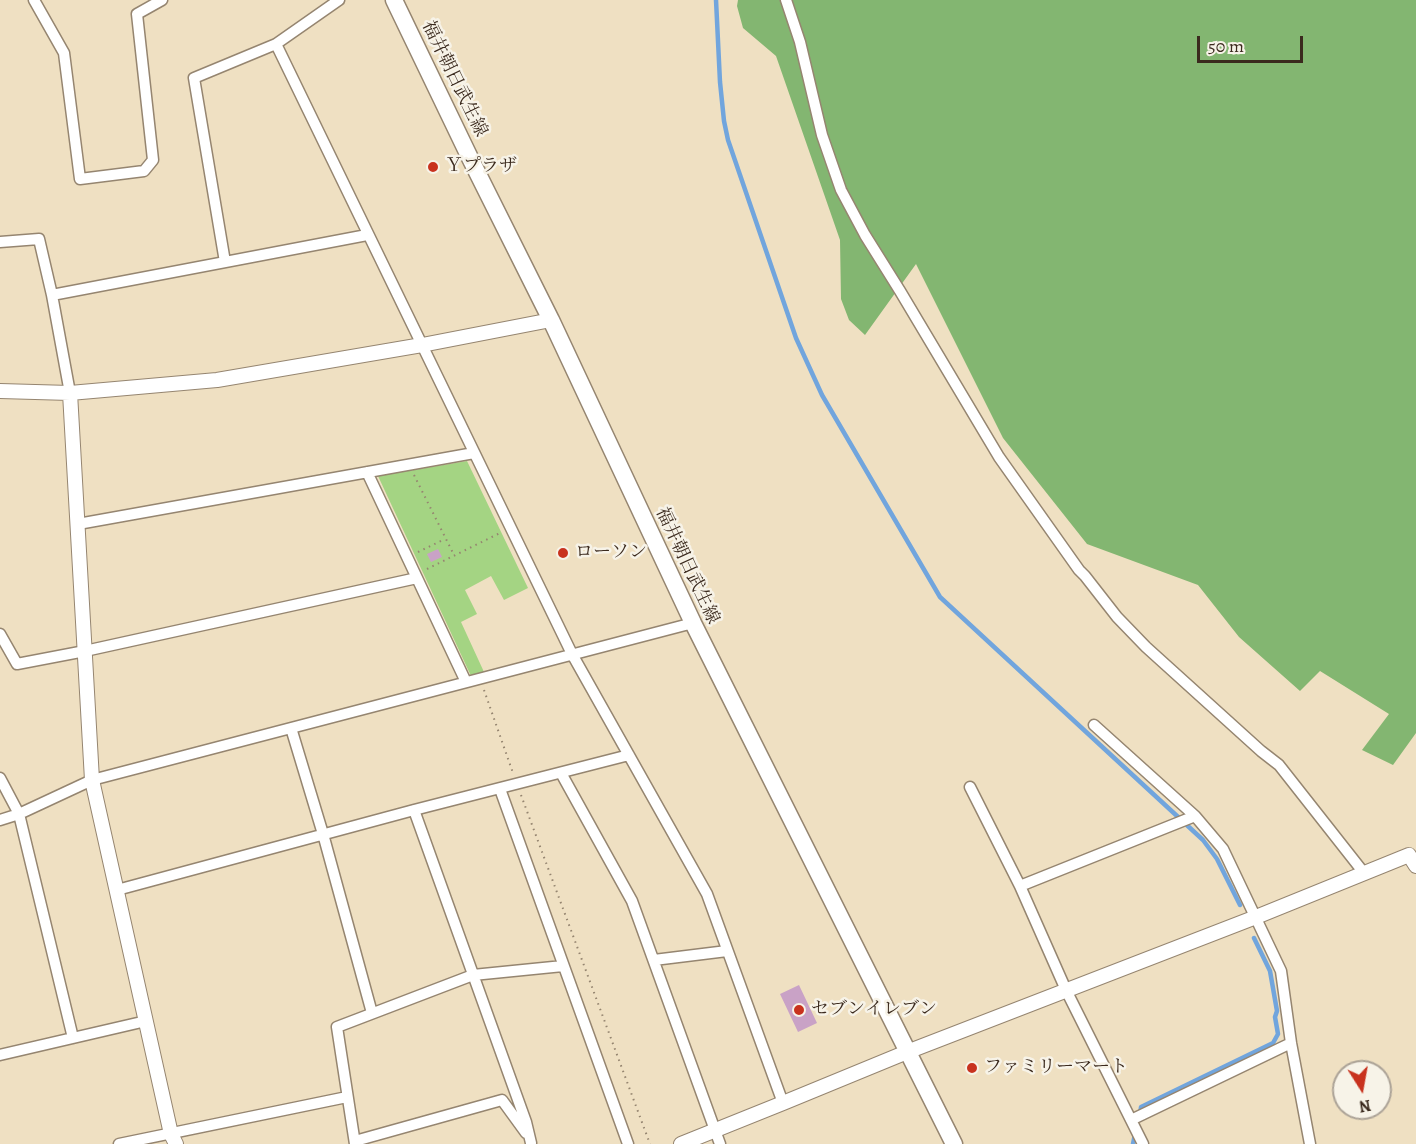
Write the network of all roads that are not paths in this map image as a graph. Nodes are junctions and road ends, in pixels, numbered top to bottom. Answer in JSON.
{"nodes":[{"id":1,"x":34,"y":0,"type":"edge"},
{"id":2,"x":162,"y":0,"type":"edge"},
{"id":3,"x":339,"y":0,"type":"edge"},
{"id":4,"x":394,"y":0,"type":"edge"},
{"id":5,"x":786,"y":0,"type":"edge"},
{"id":6,"x":276,"y":44,"type":"junction"},
{"id":7,"x":367,"y":235,"type":"junction"},
{"id":8,"x":0,"y":242,"type":"edge"},
{"id":9,"x":225,"y":262,"type":"junction"},
{"id":10,"x":52,"y":295,"type":"junction"},
{"id":11,"x":551,"y":320,"type":"junction"},
{"id":12,"x":422,"y":345,"type":"junction"},
{"id":13,"x":0,"y":391,"type":"edge"},
{"id":14,"x":70,"y":393,"type":"junction"},
{"id":15,"x":474,"y":453,"type":"junction"},
{"id":16,"x":367,"y":472,"type":"junction"},
{"id":17,"x":78,"y":524,"type":"junction"},
{"id":18,"x":417,"y":578,"type":"junction"},
{"id":19,"x":693,"y":623,"type":"junction"},
{"id":20,"x":0,"y":634,"type":"edge"},
{"id":21,"x":85,"y":651,"type":"junction"},
{"id":22,"x":572,"y":654,"type":"junction"},
{"id":23,"x":466,"y":682,"type":"junction"},
{"id":24,"x":1094,"y":725,"type":"dead end"},
{"id":25,"x":291,"y":728,"type":"junction"},
{"id":26,"x":629,"y":755,"type":"junction"},
{"id":27,"x":561,"y":772,"type":"junction"},
{"id":28,"x":0,"y":778,"type":"edge"},
{"id":29,"x":92,"y":780,"type":"junction"},
{"id":30,"x":970,"y":788,"type":"dead end"},
{"id":31,"x":500,"y":789,"type":"junction"},
{"id":32,"x":414,"y":810,"type":"junction"},
{"id":33,"x":19,"y":814,"type":"junction"},
{"id":34,"x":1195,"y":816,"type":"junction"},
{"id":35,"x":0,"y":820,"type":"edge"},
{"id":36,"x":323,"y":834,"type":"junction"},
{"id":37,"x":1414,"y":857,"type":"edge"},
{"id":38,"x":1364,"y":873,"type":"junction"},
{"id":39,"x":1020,"y":886,"type":"junction"},
{"id":40,"x":117,"y":890,"type":"junction"},
{"id":41,"x":1256,"y":917,"type":"junction"},
{"id":42,"x":727,"y":951,"type":"junction"},
{"id":43,"x":654,"y":960,"type":"junction"},
{"id":44,"x":563,"y":966,"type":"junction"},
{"id":45,"x":473,"y":975,"type":"junction"},
{"id":46,"x":1066,"y":990,"type":"junction"},
{"id":47,"x":372,"y":1013,"type":"junction"},
{"id":48,"x":146,"y":1022,"type":"junction"},
{"id":49,"x":73,"y":1038,"type":"junction"},
{"id":50,"x":1291,"y":1043,"type":"junction"},
{"id":51,"x":907,"y":1052,"type":"junction"},
{"id":52,"x":0,"y":1055,"type":"edge"},
{"id":53,"x":347,"y":1097,"type":"junction"},
{"id":54,"x":783,"y":1103,"type":"junction"},
{"id":55,"x":1131,"y":1120,"type":"junction"},
{"id":56,"x":716,"y":1130,"type":"junction"},
{"id":57,"x":174,"y":1139,"type":"edge"},
{"id":58,"x":355,"y":1143,"type":"edge"},
{"id":59,"x":119,"y":1144,"type":"edge"},
{"id":60,"x":532,"y":1144,"type":"edge"},
{"id":61,"x":628,"y":1144,"type":"edge"},
{"id":62,"x":681,"y":1144,"type":"edge"},
{"id":63,"x":720,"y":1144,"type":"edge"},
{"id":64,"x":954,"y":1144,"type":"edge"},
{"id":65,"x":1143,"y":1144,"type":"edge"},
{"id":66,"x":1310,"y":1144,"type":"edge"}],
"edges":[{"from":1,"to":2,"type":"street"},
{"from":3,"to":6,"type":"street"},
{"from":4,"to":11,"type":"main road","name":"福井朝日武生線"},
{"from":5,"to":38,"type":"street"},
{"from":6,"to":7,"type":"street"},
{"from":6,"to":9,"type":"street"},
{"from":7,"to":9,"type":"street"},
{"from":7,"to":12,"type":"street"},
{"from":8,"to":10,"type":"street"},
{"from":9,"to":10,"type":"street"},
{"from":10,"to":14,"type":"street"},
{"from":11,"to":12,"type":"street"},
{"from":11,"to":19,"type":"main road","name":"福井朝日武生線"},
{"from":12,"to":14,"type":"street"},
{"from":12,"to":15,"type":"street"},
{"from":13,"to":14,"type":"street"},
{"from":14,"to":17,"type":"street"},
{"from":15,"to":16,"type":"street"},
{"from":15,"to":22,"type":"street"},
{"from":16,"to":17,"type":"street"},
{"from":16,"to":18,"type":"street"},
{"from":17,"to":21,"type":"street"},
{"from":18,"to":21,"type":"street"},
{"from":18,"to":23,"type":"street"},
{"from":19,"to":22,"type":"street"},
{"from":19,"to":51,"type":"main road","name":"福井朝日武生線"},
{"from":20,"to":21,"type":"street"},
{"from":21,"to":29,"type":"street"},
{"from":22,"to":23,"type":"street"},
{"from":22,"to":26,"type":"street"},
{"from":23,"to":25,"type":"street"},
{"from":24,"to":34,"type":"street"},
{"from":25,"to":29,"type":"street"},
{"from":25,"to":36,"type":"street"},
{"from":26,"to":27,"type":"street"},
{"from":26,"to":42,"type":"street"},
{"from":27,"to":31,"type":"street"},
{"from":27,"to":43,"type":"street"},
{"from":28,"to":33,"type":"street"},
{"from":29,"to":33,"type":"street"},
{"from":29,"to":40,"type":"street"},
{"from":30,"to":39,"type":"street"},
{"from":31,"to":32,"type":"street"},
{"from":31,"to":44,"type":"street"},
{"from":32,"to":36,"type":"street"},
{"from":32,"to":45,"type":"street"},
{"from":33,"to":35,"type":"street"},
{"from":33,"to":49,"type":"street"},
{"from":34,"to":39,"type":"street"},
{"from":34,"to":41,"type":"street"},
{"from":36,"to":40,"type":"street"},
{"from":36,"to":47,"type":"street"},
{"from":37,"to":38,"type":"street"},
{"from":38,"to":41,"type":"street"},
{"from":39,"to":46,"type":"street"},
{"from":40,"to":48,"type":"street"},
{"from":41,"to":46,"type":"street"},
{"from":41,"to":50,"type":"street"},
{"from":42,"to":43,"type":"street"},
{"from":42,"to":54,"type":"street"},
{"from":43,"to":56,"type":"street"},
{"from":44,"to":45,"type":"street"},
{"from":44,"to":61,"type":"street"},
{"from":45,"to":47,"type":"street"},
{"from":45,"to":60,"type":"street"},
{"from":46,"to":51,"type":"street"},
{"from":46,"to":55,"type":"street"},
{"from":47,"to":53,"type":"street"},
{"from":48,"to":49,"type":"street"},
{"from":48,"to":57,"type":"street"},
{"from":49,"to":52,"type":"street"},
{"from":50,"to":55,"type":"street"},
{"from":50,"to":66,"type":"street"},
{"from":51,"to":54,"type":"street"},
{"from":51,"to":64,"type":"main road","name":"福井朝日武生線"},
{"from":53,"to":57,"type":"street"},
{"from":53,"to":58,"type":"street"},
{"from":54,"to":56,"type":"street"},
{"from":55,"to":65,"type":"street"},
{"from":56,"to":62,"type":"street"},
{"from":56,"to":63,"type":"street"},
{"from":57,"to":59,"type":"street"},
{"from":58,"to":60,"type":"street"}]}
